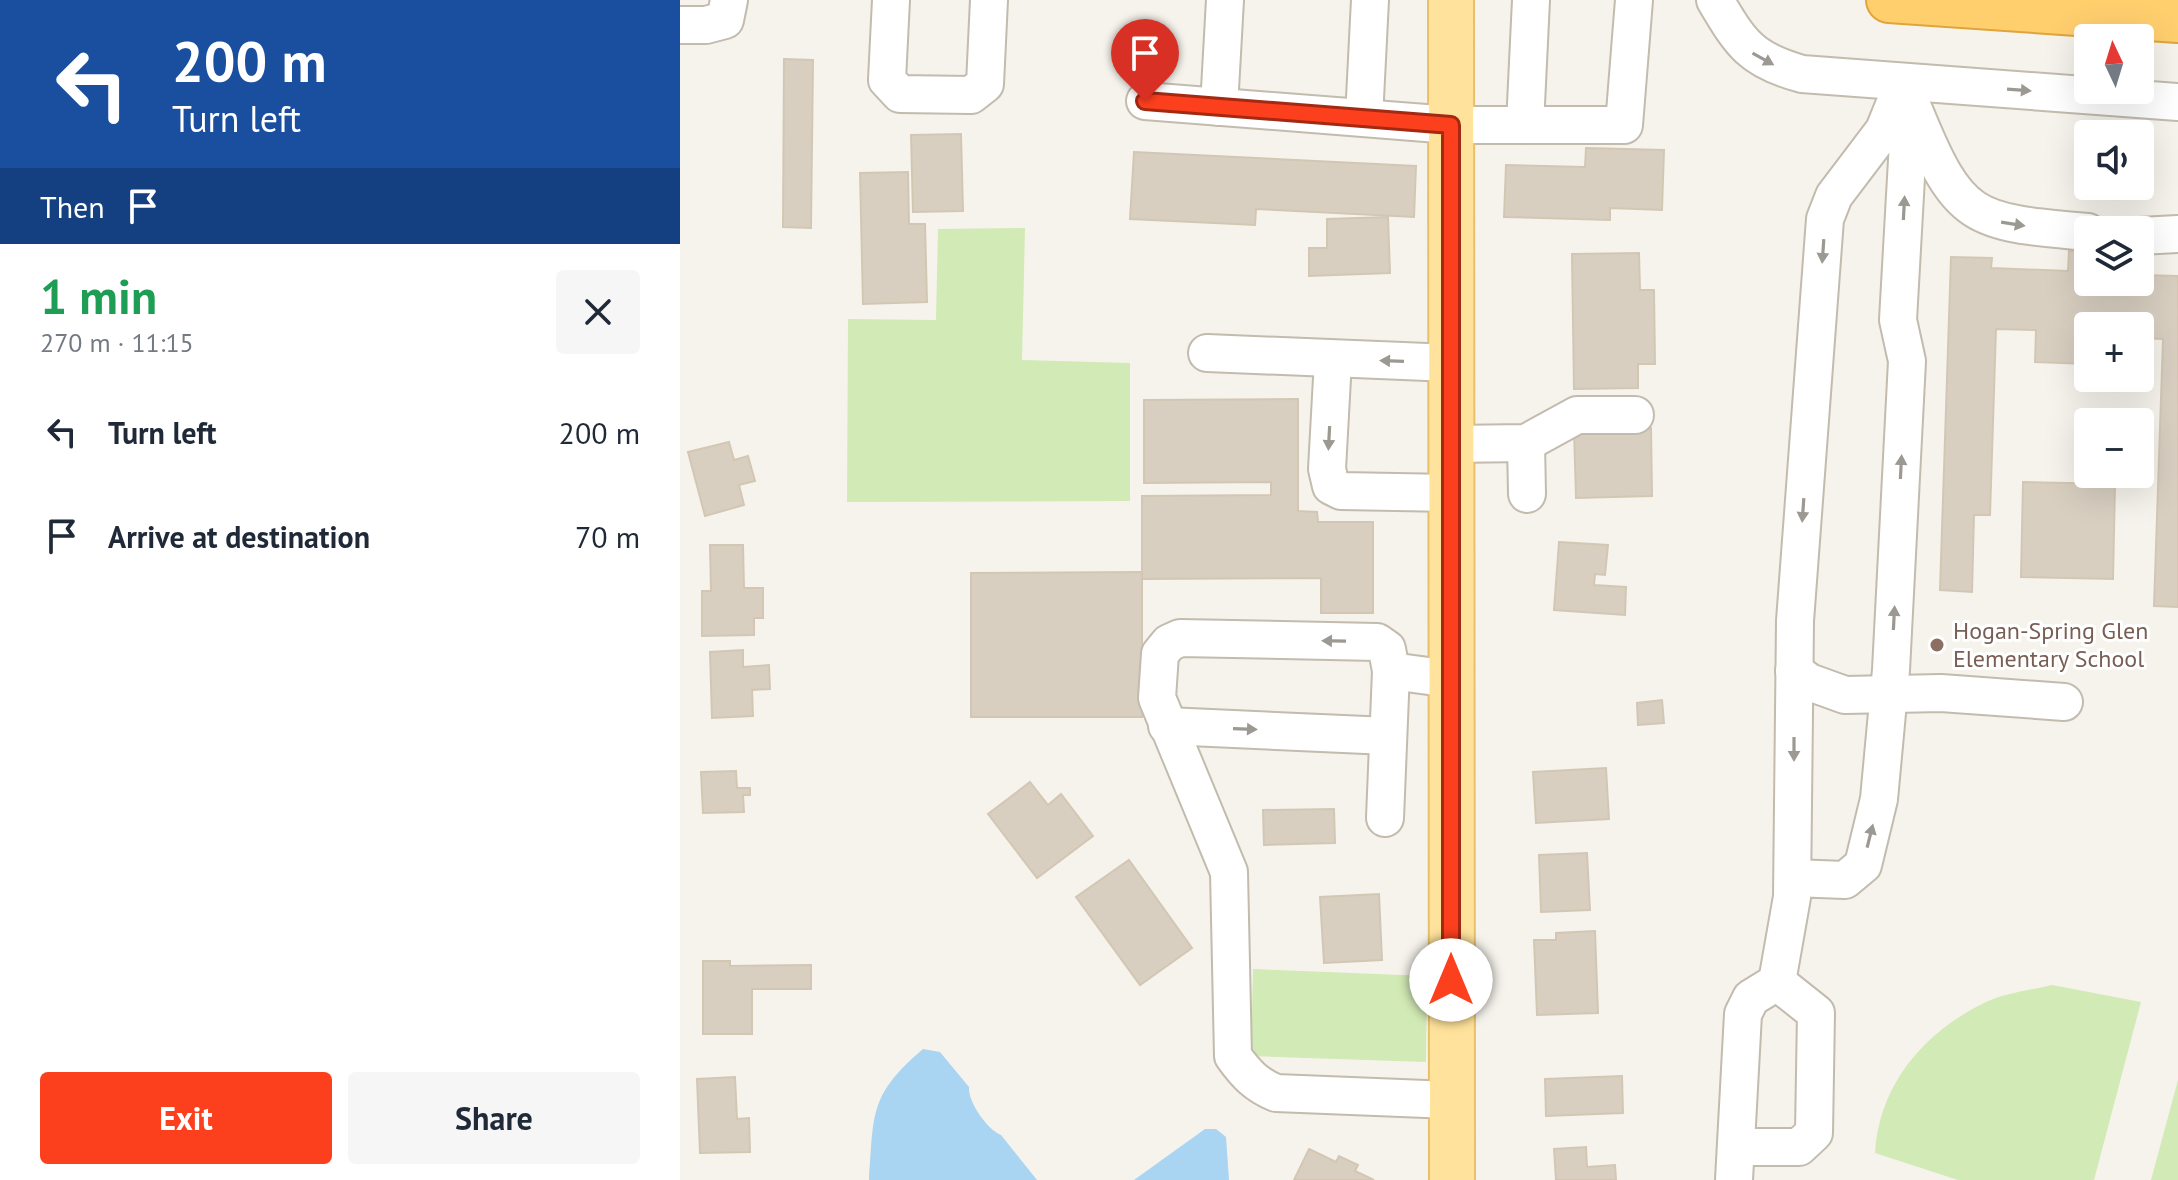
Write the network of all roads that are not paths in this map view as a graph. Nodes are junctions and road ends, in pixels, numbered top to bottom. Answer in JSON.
{"nodes":[{"id":1,"x":729,"y":0,"type":"edge"},
{"id":2,"x":891,"y":0,"type":"edge"},
{"id":3,"x":989,"y":0,"type":"edge"},
{"id":4,"x":1225,"y":0,"type":"edge"},
{"id":5,"x":1370,"y":0,"type":"edge"},
{"id":6,"x":1451,"y":0,"type":"edge"},
{"id":7,"x":1531,"y":0,"type":"edge"},
{"id":8,"x":1634,"y":0,"type":"edge"},
{"id":9,"x":1715,"y":0,"type":"edge"},
{"id":10,"x":1889,"y":0,"type":"edge"},
{"id":11,"x":1978,"y":3,"type":"edge"},
{"id":12,"x":2152,"y":13,"type":"edge"},
{"id":13,"x":680,"y":25,"type":"edge"},
{"id":14,"x":1903,"y":83,"type":"junction"},
{"id":15,"x":1145,"y":101,"type":"dead end"},
{"id":16,"x":2178,"y":102,"type":"edge"},
{"id":17,"x":1219,"y":107,"type":"junction"},
{"id":18,"x":1364,"y":118,"type":"junction"},
{"id":19,"x":1451,"y":125,"type":"junction"},
{"id":20,"x":1525,"y":125,"type":"junction"},
{"id":21,"x":2074,"y":231,"type":"edge"},
{"id":22,"x":2178,"y":234,"type":"edge"},
{"id":23,"x":2154,"y":235,"type":"edge"},
{"id":24,"x":1207,"y":353,"type":"dead end"},
{"id":25,"x":1333,"y":360,"type":"junction"},
{"id":26,"x":1451,"y":363,"type":"junction"},
{"id":27,"x":1635,"y":415,"type":"dead end"},
{"id":28,"x":1526,"y":443,"type":"junction"},
{"id":29,"x":1451,"y":444,"type":"junction"},
{"id":30,"x":1451,"y":493,"type":"junction"},
{"id":31,"x":1527,"y":494,"type":"dead end"},
{"id":32,"x":1391,"y":671,"type":"junction"},
{"id":33,"x":1794,"y":671,"type":"junction"},
{"id":34,"x":1451,"y":679,"type":"junction"},
{"id":35,"x":1887,"y":691,"type":"junction"},
{"id":36,"x":2064,"y":702,"type":"dead end"},
{"id":37,"x":1167,"y":726,"type":"junction"},
{"id":38,"x":1388,"y":736,"type":"junction"},
{"id":39,"x":1385,"y":818,"type":"dead end"},
{"id":40,"x":1793,"y":878,"type":"junction"},
{"id":41,"x":1777,"y":982,"type":"junction"},
{"id":42,"x":1451,"y":1100,"type":"junction"},
{"id":43,"x":1735,"y":1164,"type":"edge"},
{"id":44,"x":1452,"y":1180,"type":"edge"}],
"edges":[{"from":1,"to":13,"type":"street"},
{"from":2,"to":3,"type":"street"},
{"from":4,"to":17,"type":"street"},
{"from":5,"to":18,"type":"street"},
{"from":6,"to":19,"type":"main road"},
{"from":7,"to":20,"type":"street"},
{"from":8,"to":20,"type":"street"},
{"from":9,"to":14,"type":"street","one_way":true},
{"from":10,"to":11,"type":"highway"},
{"from":11,"to":12,"type":"highway"},
{"from":14,"to":16,"type":"street","one_way":true},
{"from":14,"to":21,"type":"street","one_way":true},
{"from":14,"to":33,"type":"street","one_way":true},
{"from":35,"to":14,"type":"street","one_way":true},
{"from":15,"to":17,"type":"street"},
{"from":17,"to":18,"type":"street"},
{"from":18,"to":19,"type":"street"},
{"from":19,"to":20,"type":"street"},
{"from":19,"to":26,"type":"main road"},
{"from":22,"to":23,"type":"street"},
{"from":24,"to":25,"type":"street"},
{"from":26,"to":25,"type":"street","one_way":true},
{"from":25,"to":30,"type":"street","one_way":true},
{"from":26,"to":29,"type":"main road"},
{"from":27,"to":28,"type":"street"},
{"from":28,"to":29,"type":"street"},
{"from":28,"to":31,"type":"street"},
{"from":29,"to":30,"type":"main road"},
{"from":30,"to":34,"type":"main road"},
{"from":32,"to":34,"type":"street"},
{"from":32,"to":37,"type":"street","one_way":true},
{"from":32,"to":38,"type":"street"},
{"from":33,"to":35,"type":"street"},
{"from":33,"to":40,"type":"street","one_way":true},
{"from":34,"to":42,"type":"main road"},
{"from":35,"to":36,"type":"street"},
{"from":40,"to":35,"type":"street","one_way":true},
{"from":37,"to":38,"type":"street","one_way":true},
{"from":37,"to":42,"type":"street"},
{"from":38,"to":39,"type":"street"},
{"from":40,"to":41,"type":"street"},
{"from":41,"to":43,"type":"street"},
{"from":41,"to":43,"type":"street"},
{"from":42,"to":44,"type":"main road"}]}
